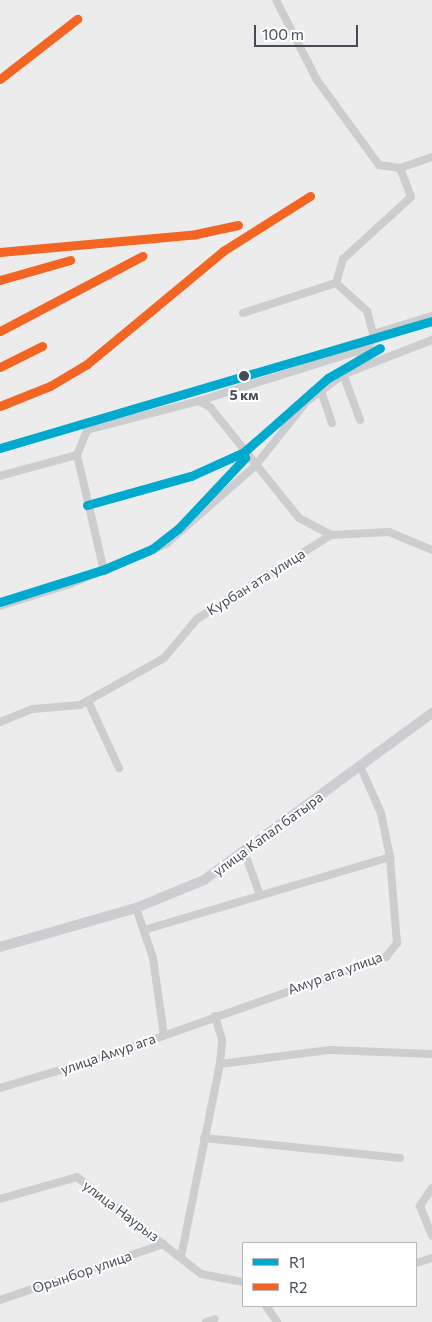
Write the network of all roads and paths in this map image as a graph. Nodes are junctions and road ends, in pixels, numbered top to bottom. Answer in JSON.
{"nodes":[{"id":1,"x":276,"y":0,"type":"edge"},
{"id":2,"x":432,"y":157,"type":"edge"},
{"id":3,"x":400,"y":168,"type":"junction"},
{"id":4,"x":336,"y":283,"type":"junction"},
{"id":5,"x":243,"y":313,"type":"dead end"},
{"id":6,"x":432,"y":316,"type":"edge"},
{"id":7,"x":373,"y":334,"type":"junction"},
{"id":8,"x":432,"y":340,"type":"edge"},
{"id":9,"x":367,"y":348,"type":"junction"},
{"id":10,"x":352,"y":370,"type":"junction"},
{"id":11,"x":343,"y":374,"type":"junction"},
{"id":12,"x":321,"y":391,"type":"junction"},
{"id":13,"x":199,"y":401,"type":"junction"},
{"id":14,"x":360,"y":420,"type":"dead end"},
{"id":15,"x":332,"y":423,"type":"dead end"},
{"id":16,"x":77,"y":455,"type":"junction"},
{"id":17,"x":255,"y":466,"type":"junction"},
{"id":18,"x":0,"y":476,"type":"edge"},
{"id":19,"x":331,"y":535,"type":"junction"},
{"id":20,"x":432,"y":550,"type":"edge"},
{"id":21,"x":104,"y":571,"type":"junction"},
{"id":22,"x":0,"y":606,"type":"edge"},
{"id":23,"x":88,"y":701,"type":"junction"},
{"id":24,"x":432,"y":713,"type":"edge"},
{"id":25,"x":0,"y":722,"type":"edge"},
{"id":26,"x":360,"y":766,"type":"junction"},
{"id":27,"x":119,"y":768,"type":"dead end"},
{"id":28,"x":245,"y":854,"type":"junction"},
{"id":29,"x":390,"y":856,"type":"junction"},
{"id":30,"x":260,"y":895,"type":"junction"},
{"id":31,"x":136,"y":908,"type":"junction"},
{"id":32,"x":144,"y":930,"type":"junction"},
{"id":33,"x":0,"y":947,"type":"edge"},
{"id":34,"x":215,"y":1016,"type":"junction"},
{"id":35,"x":164,"y":1034,"type":"junction"},
{"id":36,"x":432,"y":1054,"type":"edge"},
{"id":37,"x":220,"y":1064,"type":"junction"},
{"id":38,"x":0,"y":1088,"type":"edge"},
{"id":39,"x":204,"y":1138,"type":"junction"},
{"id":40,"x":400,"y":1158,"type":"dead end"},
{"id":41,"x":432,"y":1188,"type":"edge"},
{"id":42,"x":0,"y":1200,"type":"edge"},
{"id":43,"x":432,"y":1236,"type":"edge"},
{"id":44,"x":164,"y":1244,"type":"junction"},
{"id":45,"x":181,"y":1257,"type":"junction"},
{"id":46,"x":432,"y":1258,"type":"edge"},
{"id":47,"x":417,"y":1263,"type":"edge"},
{"id":48,"x":242,"y":1282,"type":"edge"},
{"id":49,"x":0,"y":1300,"type":"edge"},
{"id":50,"x":267,"y":1307,"type":"edge"},
{"id":51,"x":215,"y":1319,"type":"dead end"},
{"id":52,"x":206,"y":1322,"type":"edge"},
{"id":53,"x":277,"y":1322,"type":"edge"}],
"edges":[{"from":1,"to":3,"type":"street"},
{"from":2,"to":3,"type":"street"},
{"from":3,"to":4,"type":"street"},
{"from":4,"to":5,"type":"street"},
{"from":4,"to":7,"type":"street"},
{"from":6,"to":7,"type":"street"},
{"from":7,"to":9,"type":"street"},
{"from":8,"to":10,"type":"street"},
{"from":9,"to":10,"type":"street"},
{"from":9,"to":13,"type":"street"},
{"from":10,"to":11,"type":"street"},
{"from":11,"to":12,"type":"street"},
{"from":11,"to":14,"type":"street"},
{"from":12,"to":15,"type":"street"},
{"from":12,"to":17,"type":"street"},
{"from":13,"to":16,"type":"street"},
{"from":13,"to":17,"type":"street"},
{"from":16,"to":18,"type":"street"},
{"from":16,"to":21,"type":"street"},
{"from":17,"to":19,"type":"street"},
{"from":17,"to":21,"type":"street"},
{"from":19,"to":20,"type":"street"},
{"from":19,"to":23,"type":"street","name":"Курбан ата улица"},
{"from":21,"to":22,"type":"street"},
{"from":23,"to":25,"type":"street","name":"Курбан ата улица"},
{"from":23,"to":27,"type":"street"},
{"from":24,"to":26,"type":"main road","name":"улица Капал батыра"},
{"from":26,"to":28,"type":"main road","name":"улица Капал батыра"},
{"from":26,"to":29,"type":"street"},
{"from":28,"to":30,"type":"street"},
{"from":28,"to":31,"type":"main road","name":"улица Капал батыра"},
{"from":29,"to":30,"type":"street"},
{"from":29,"to":34,"type":"street","name":"Амур ага улица"},
{"from":30,"to":32,"type":"street"},
{"from":31,"to":32,"type":"street"},
{"from":31,"to":33,"type":"main road","name":"улица Капал батыра"},
{"from":32,"to":35,"type":"street"},
{"from":34,"to":35,"type":"street","name":"улица Амур ага"},
{"from":34,"to":37,"type":"street"},
{"from":35,"to":38,"type":"street","name":"улица Амур ага"},
{"from":36,"to":37,"type":"street"},
{"from":37,"to":39,"type":"street"},
{"from":39,"to":40,"type":"street"},
{"from":39,"to":45,"type":"street"},
{"from":41,"to":43,"type":"street"},
{"from":42,"to":44,"type":"street","name":"улица Наурыз"},
{"from":44,"to":45,"type":"street","name":"улица Наурыз"},
{"from":44,"to":49,"type":"street","name":"Орынбор улица"},
{"from":45,"to":48,"type":"street","name":"улица Наурыз"},
{"from":46,"to":47,"type":"street"},
{"from":50,"to":53,"type":"street"},
{"from":51,"to":52,"type":"street"}]}
